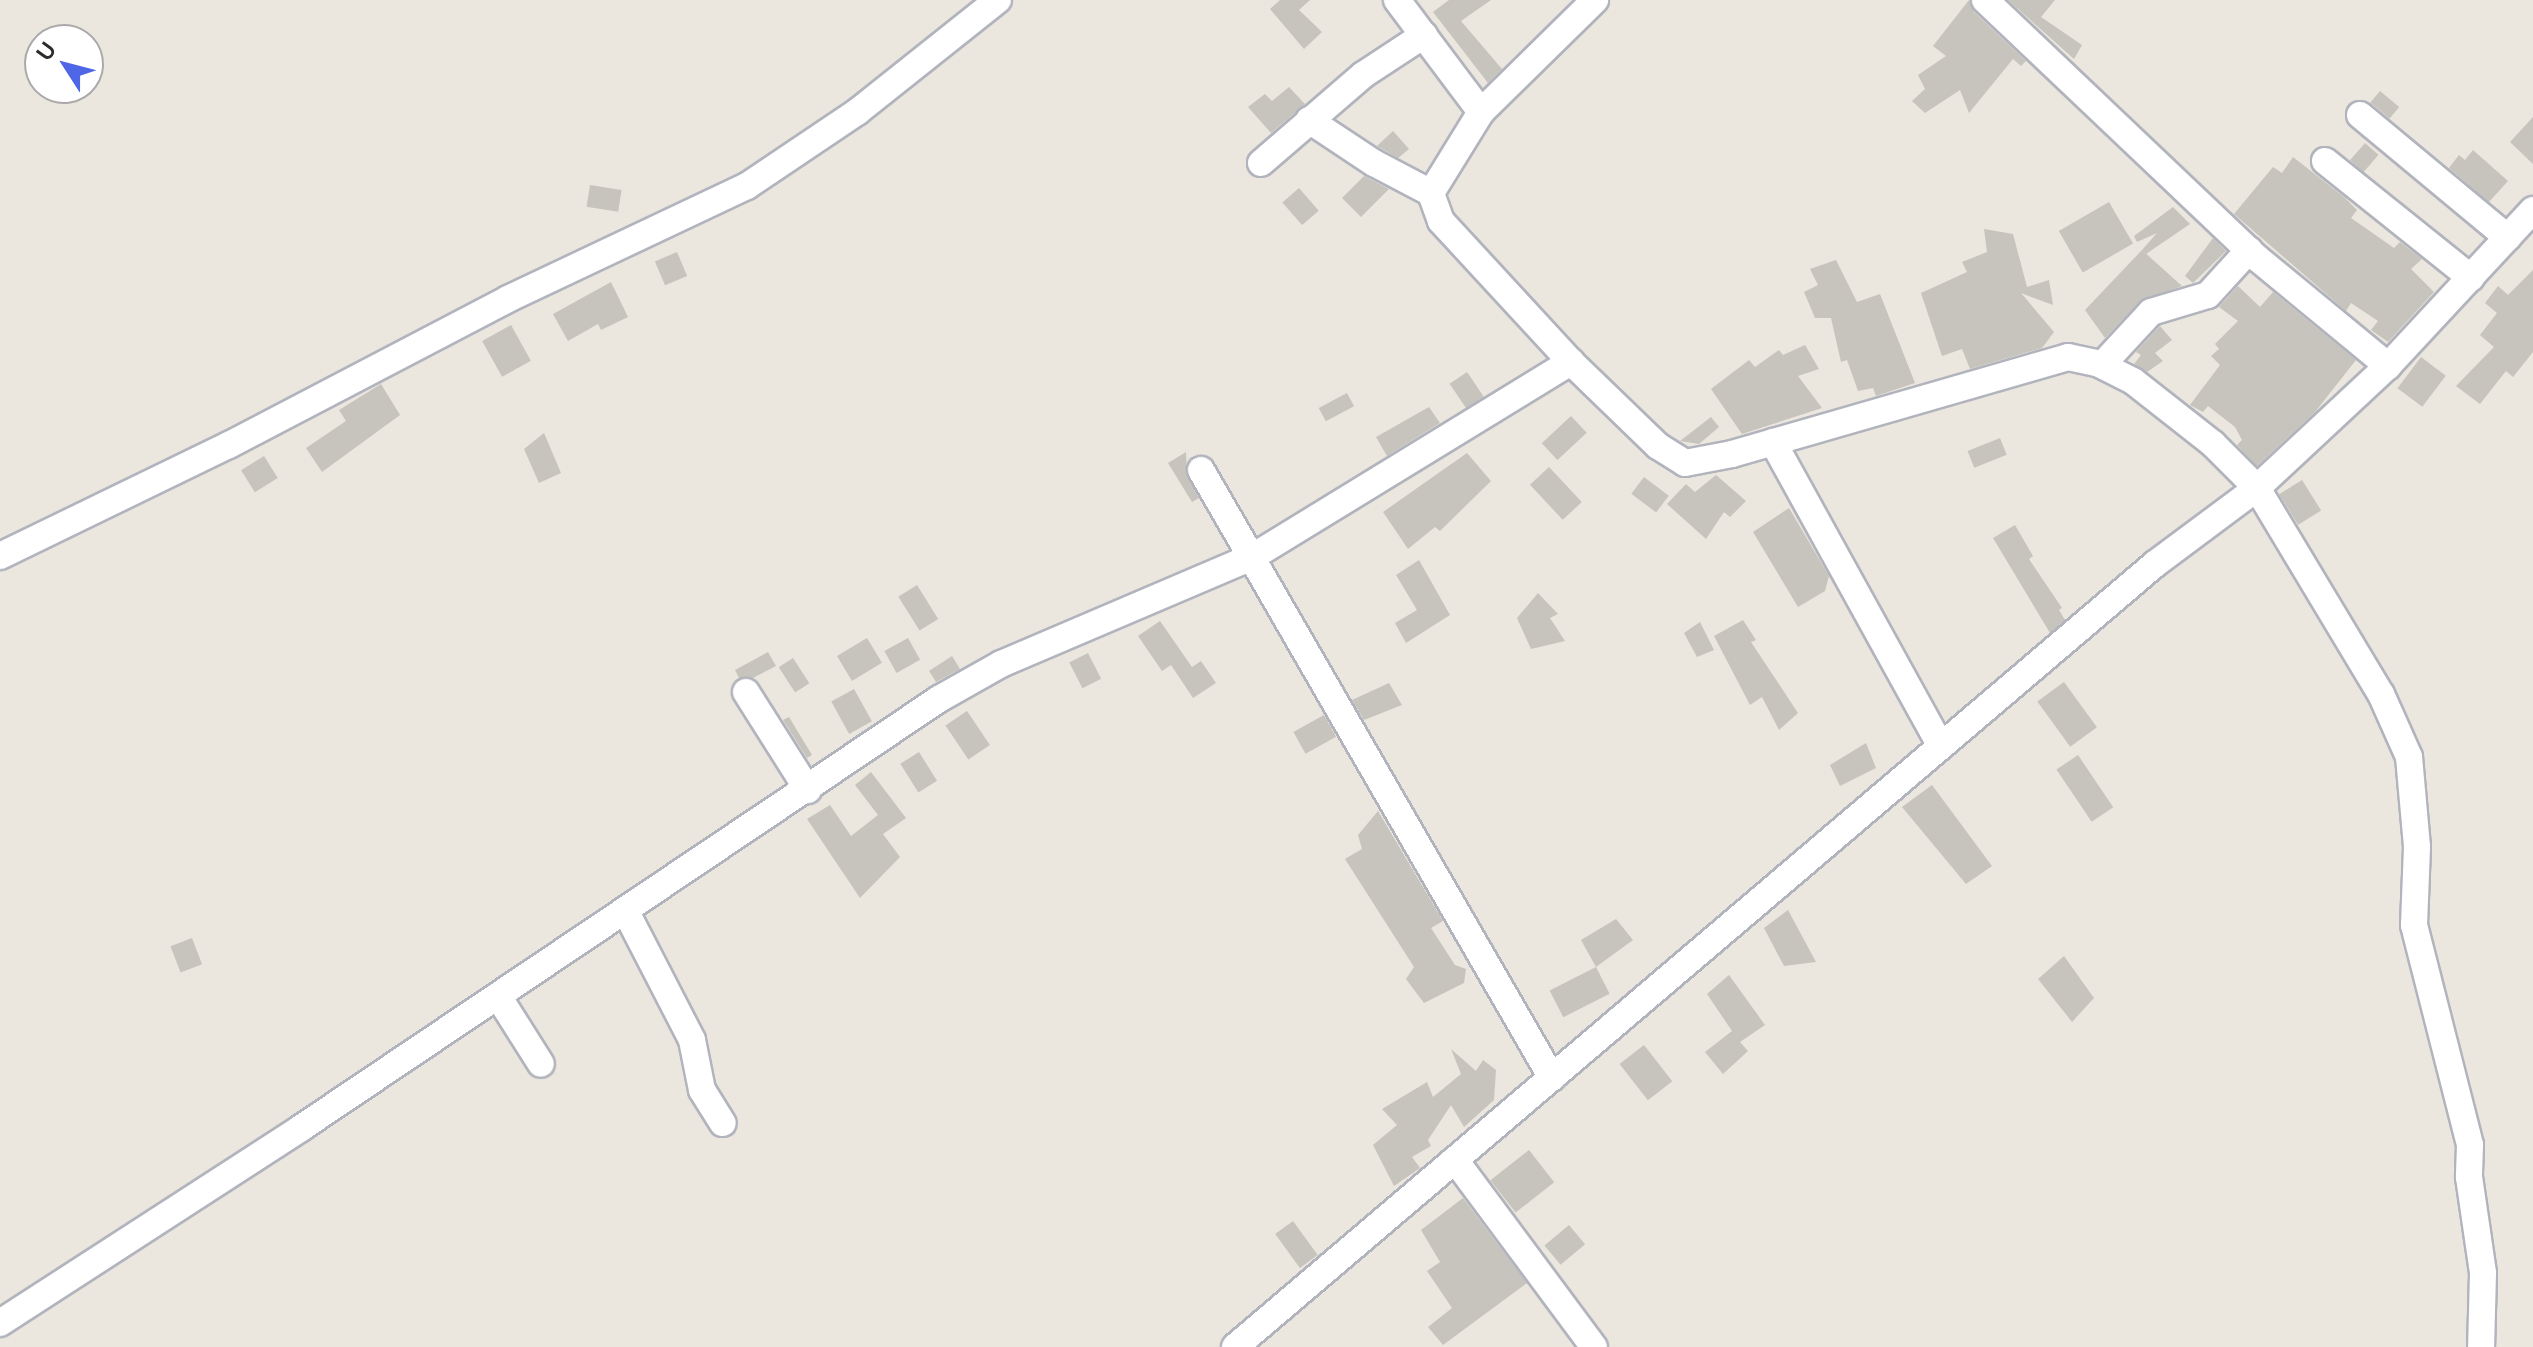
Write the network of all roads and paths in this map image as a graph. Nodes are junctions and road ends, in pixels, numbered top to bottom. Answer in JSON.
{"nodes":[{"id":1,"x":998,"y":0,"type":"edge"},
{"id":2,"x":1397,"y":0,"type":"edge"},
{"id":3,"x":1595,"y":0,"type":"edge"},
{"id":4,"x":1985,"y":0,"type":"edge"},
{"id":5,"x":1424,"y":35,"type":"junction"},
{"id":6,"x":1481,"y":112,"type":"junction"},
{"id":7,"x":2360,"y":115,"type":"dead end"},
{"id":8,"x":1309,"y":120,"type":"junction"},
{"id":9,"x":2325,"y":161,"type":"dead end"},
{"id":10,"x":1261,"y":163,"type":"dead end"},
{"id":11,"x":1431,"y":193,"type":"junction"},
{"id":12,"x":2533,"y":210,"type":"edge"},
{"id":13,"x":2508,"y":238,"type":"junction"},
{"id":14,"x":2249,"y":250,"type":"junction"},
{"id":15,"x":2471,"y":278,"type":"junction"},
{"id":16,"x":1571,"y":362,"type":"junction"},
{"id":17,"x":2102,"y":365,"type":"junction"},
{"id":18,"x":2388,"y":366,"type":"junction"},
{"id":19,"x":1773,"y":442,"type":"junction"},
{"id":20,"x":1201,"y":470,"type":"dead end"},
{"id":21,"x":2257,"y":488,"type":"junction"},
{"id":22,"x":0,"y":556,"type":"edge"},
{"id":23,"x":1254,"y":556,"type":"junction"},
{"id":24,"x":746,"y":692,"type":"dead end"},
{"id":25,"x":1941,"y":746,"type":"junction"},
{"id":26,"x":808,"y":790,"type":"junction"},
{"id":27,"x":625,"y":910,"type":"junction"},
{"id":28,"x":498,"y":996,"type":"junction"},
{"id":29,"x":541,"y":1064,"type":"dead end"},
{"id":30,"x":1552,"y":1078,"type":"junction"},
{"id":31,"x":723,"y":1123,"type":"dead end"},
{"id":32,"x":1455,"y":1160,"type":"junction"},
{"id":33,"x":0,"y":1323,"type":"edge"},
{"id":34,"x":1235,"y":1347,"type":"edge"},
{"id":35,"x":1594,"y":1347,"type":"edge"},
{"id":36,"x":2481,"y":1347,"type":"edge"}],
"edges":[{"from":1,"to":22,"type":"street"},
{"from":2,"to":5,"type":"street"},
{"from":3,"to":6,"type":"street"},
{"from":4,"to":14,"type":"street"},
{"from":5,"to":6,"type":"street"},
{"from":5,"to":8,"type":"street"},
{"from":6,"to":11,"type":"street"},
{"from":7,"to":13,"type":"street"},
{"from":8,"to":10,"type":"street"},
{"from":8,"to":11,"type":"street"},
{"from":9,"to":15,"type":"street"},
{"from":11,"to":16,"type":"street"},
{"from":12,"to":13,"type":"street"},
{"from":13,"to":15,"type":"street"},
{"from":14,"to":17,"type":"street"},
{"from":14,"to":18,"type":"street"},
{"from":15,"to":18,"type":"street"},
{"from":16,"to":19,"type":"street"},
{"from":16,"to":23,"type":"street"},
{"from":17,"to":19,"type":"street"},
{"from":17,"to":21,"type":"street"},
{"from":18,"to":21,"type":"street"},
{"from":19,"to":25,"type":"street"},
{"from":20,"to":23,"type":"street"},
{"from":21,"to":25,"type":"street"},
{"from":21,"to":36,"type":"street"},
{"from":23,"to":26,"type":"street"},
{"from":23,"to":30,"type":"street"},
{"from":24,"to":26,"type":"street"},
{"from":25,"to":30,"type":"street"},
{"from":26,"to":27,"type":"street"},
{"from":27,"to":28,"type":"street"},
{"from":27,"to":31,"type":"street"},
{"from":28,"to":29,"type":"street"},
{"from":28,"to":33,"type":"street"},
{"from":30,"to":32,"type":"street"},
{"from":32,"to":34,"type":"street"},
{"from":32,"to":35,"type":"street"}]}
